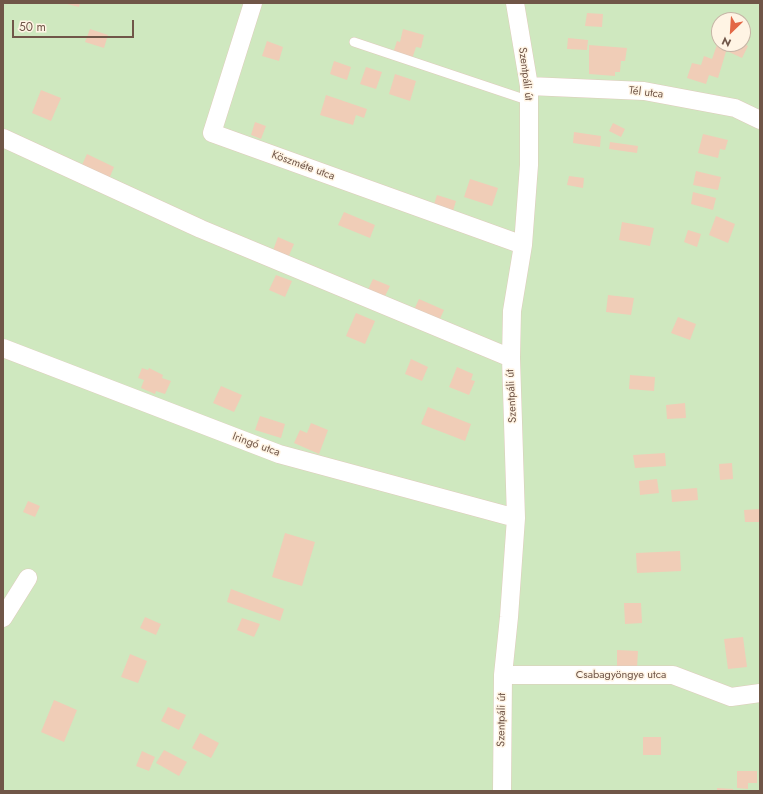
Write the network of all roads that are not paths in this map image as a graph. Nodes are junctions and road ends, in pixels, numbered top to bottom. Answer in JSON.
{"nodes":[{"id":1,"x":253,"y":3,"type":"edge"},
{"id":2,"x":515,"y":3,"type":"edge"},
{"id":3,"x":354,"y":42,"type":"dead end"},
{"id":4,"x":529,"y":93,"type":"junction"},
{"id":5,"x":760,"y":120,"type":"edge"},
{"id":6,"x":3,"y":138,"type":"edge"},
{"id":7,"x":523,"y":245,"type":"junction"},
{"id":8,"x":3,"y":348,"type":"edge"},
{"id":9,"x":511,"y":358,"type":"junction"},
{"id":10,"x":516,"y":518,"type":"junction"},
{"id":11,"x":28,"y":578,"type":"dead end"},
{"id":12,"x":3,"y":618,"type":"edge"},
{"id":13,"x":503,"y":675,"type":"junction"},
{"id":14,"x":760,"y":693,"type":"edge"},
{"id":15,"x":502,"y":791,"type":"edge"}],
"edges":[{"from":1,"to":7,"type":"street","name":"Köszméte utca"},
{"from":2,"to":4,"type":"street","name":"Szentpáli út"},
{"from":3,"to":4,"type":"lane"},
{"from":4,"to":5,"type":"street","name":"Tél utca"},
{"from":4,"to":7,"type":"street","name":"Szentpáli út"},
{"from":6,"to":9,"type":"street"},
{"from":7,"to":9,"type":"street","name":"Szentpáli út"},
{"from":8,"to":10,"type":"street","name":"Iringó utca"},
{"from":9,"to":10,"type":"street","name":"Szentpáli út"},
{"from":10,"to":13,"type":"street","name":"Szentpáli út"},
{"from":11,"to":12,"type":"street"},
{"from":13,"to":14,"type":"street","name":"Csabagyöngye utca"},
{"from":13,"to":15,"type":"street","name":"Szentpáli út"}]}
